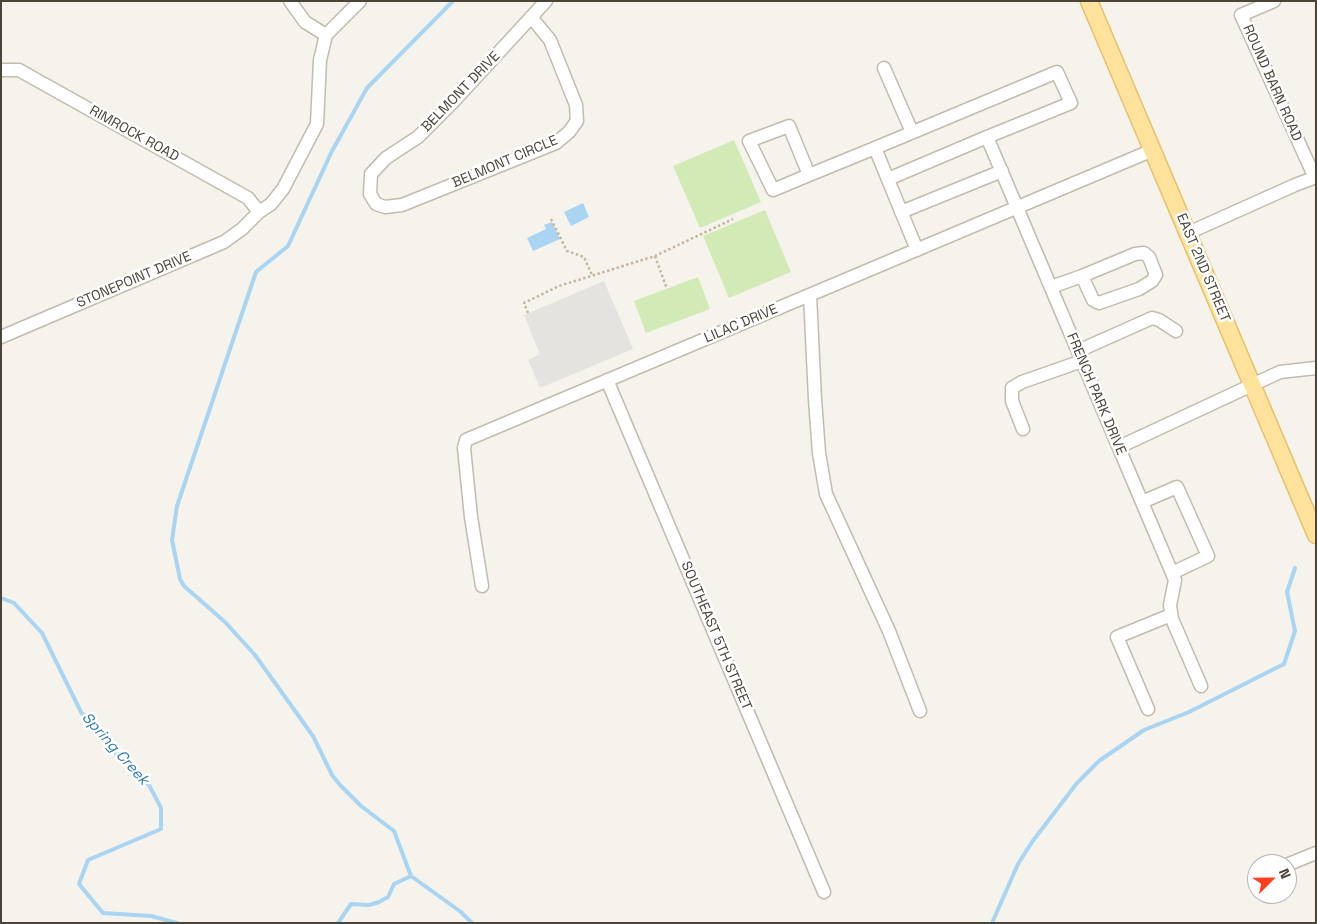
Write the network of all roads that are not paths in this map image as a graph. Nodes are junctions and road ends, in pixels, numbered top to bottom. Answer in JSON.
{"nodes":[{"id":1,"x":290,"y":1,"type":"edge"},
{"id":2,"x":360,"y":1,"type":"edge"},
{"id":3,"x":546,"y":1,"type":"edge"},
{"id":4,"x":1089,"y":1,"type":"edge"},
{"id":5,"x":1274,"y":1,"type":"edge"},
{"id":6,"x":531,"y":17,"type":"junction"},
{"id":7,"x":326,"y":35,"type":"junction"},
{"id":8,"x":884,"y":68,"type":"dead end"},
{"id":9,"x":1,"y":70,"type":"edge"},
{"id":10,"x":912,"y":132,"type":"junction"},
{"id":11,"x":987,"y":137,"type":"junction"},
{"id":12,"x":875,"y":148,"type":"junction"},
{"id":13,"x":1153,"y":150,"type":"junction"},
{"id":14,"x":1002,"y":170,"type":"junction"},
{"id":15,"x":371,"y":174,"type":"joint"},
{"id":16,"x":809,"y":175,"type":"junction"},
{"id":17,"x":1315,"y":177,"type":"edge"},
{"id":18,"x":888,"y":180,"type":"junction"},
{"id":19,"x":1018,"y":208,"type":"junction"},
{"id":20,"x":259,"y":212,"type":"junction"},
{"id":21,"x":901,"y":212,"type":"junction"},
{"id":22,"x":1188,"y":233,"type":"junction"},
{"id":23,"x":917,"y":250,"type":"junction"},
{"id":24,"x":1082,"y":276,"type":"junction"},
{"id":25,"x":1051,"y":286,"type":"junction"},
{"id":26,"x":810,"y":295,"type":"junction"},
{"id":27,"x":1176,"y":331,"type":"dead end"},
{"id":28,"x":1,"y":337,"type":"edge"},
{"id":29,"x":1080,"y":356,"type":"junction"},
{"id":30,"x":1316,"y":368,"type":"edge"},
{"id":31,"x":607,"y":380,"type":"junction"},
{"id":32,"x":1253,"y":385,"type":"junction"},
{"id":33,"x":1023,"y":430,"type":"dead end"},
{"id":34,"x":1119,"y":447,"type":"junction"},
{"id":35,"x":1142,"y":502,"type":"junction"},
{"id":36,"x":1316,"y":535,"type":"edge"},
{"id":37,"x":1174,"y":576,"type":"junction"},
{"id":38,"x":482,"y":586,"type":"dead end"},
{"id":39,"x":1171,"y":614,"type":"junction"},
{"id":40,"x":1201,"y":686,"type":"dead end"},
{"id":41,"x":1148,"y":709,"type":"dead end"},
{"id":42,"x":920,"y":711,"type":"dead end"},
{"id":43,"x":1316,"y":852,"type":"edge"},
{"id":44,"x":1297,"y":860,"type":"edge"},
{"id":45,"x":824,"y":892,"type":"dead end"}],
"edges":[{"from":1,"to":7,"type":"street"},
{"from":2,"to":7,"type":"street"},
{"from":3,"to":6,"type":"street","name":"BELMONT DRIVE"},
{"from":4,"to":13,"type":"main road","name":"EAST 2ND STREET"},
{"from":5,"to":17,"type":"street","name":"ROUND BARN ROAD"},
{"from":6,"to":15,"type":"street","name":"BELMONT DRIVE"},
{"from":6,"to":15,"type":"street","name":"BELMONT CIRCLE"},
{"from":7,"to":20,"type":"street","name":"STONEPOINT DRIVE"},
{"from":8,"to":10,"type":"street"},
{"from":9,"to":20,"type":"street","name":"RIMROCK ROAD"},
{"from":10,"to":11,"type":"street"},
{"from":10,"to":12,"type":"street"},
{"from":11,"to":14,"type":"street","name":"FRENCH PARK DRIVE"},
{"from":11,"to":18,"type":"street"},
{"from":12,"to":16,"type":"street"},
{"from":12,"to":18,"type":"street"},
{"from":13,"to":19,"type":"street","name":"LILAC DRIVE"},
{"from":13,"to":22,"type":"main road","name":"EAST 2ND STREET"},
{"from":14,"to":19,"type":"street","name":"FRENCH PARK DRIVE"},
{"from":14,"to":21,"type":"street"},
{"from":16,"to":16,"type":"street"},
{"from":17,"to":22,"type":"street"},
{"from":18,"to":21,"type":"street"},
{"from":19,"to":23,"type":"street","name":"LILAC DRIVE"},
{"from":19,"to":25,"type":"street","name":"FRENCH PARK DRIVE"},
{"from":20,"to":28,"type":"street","name":"STONEPOINT DRIVE"},
{"from":21,"to":23,"type":"street"},
{"from":22,"to":32,"type":"main road","name":"EAST 2ND STREET"},
{"from":23,"to":26,"type":"street","name":"LILAC DRIVE"},
{"from":24,"to":24,"type":"street"},
{"from":24,"to":25,"type":"street"},
{"from":25,"to":29,"type":"street","name":"FRENCH PARK DRIVE"},
{"from":26,"to":31,"type":"street","name":"LILAC DRIVE"},
{"from":26,"to":42,"type":"street"},
{"from":27,"to":29,"type":"street"},
{"from":29,"to":33,"type":"street"},
{"from":29,"to":34,"type":"street","name":"FRENCH PARK DRIVE"},
{"from":30,"to":32,"type":"street"},
{"from":31,"to":38,"type":"street","name":"LILAC DRIVE"},
{"from":31,"to":45,"type":"street","name":"SOUTHEAST 5TH STREET"},
{"from":32,"to":34,"type":"street"},
{"from":32,"to":36,"type":"main road","name":"EAST 2ND STREET"},
{"from":34,"to":35,"type":"street","name":"FRENCH PARK DRIVE"},
{"from":35,"to":37,"type":"street","name":"FRENCH PARK DRIVE"},
{"from":35,"to":37,"type":"street"},
{"from":37,"to":39,"type":"street"},
{"from":39,"to":40,"type":"street"},
{"from":39,"to":41,"type":"street"},
{"from":43,"to":44,"type":"street"}]}
